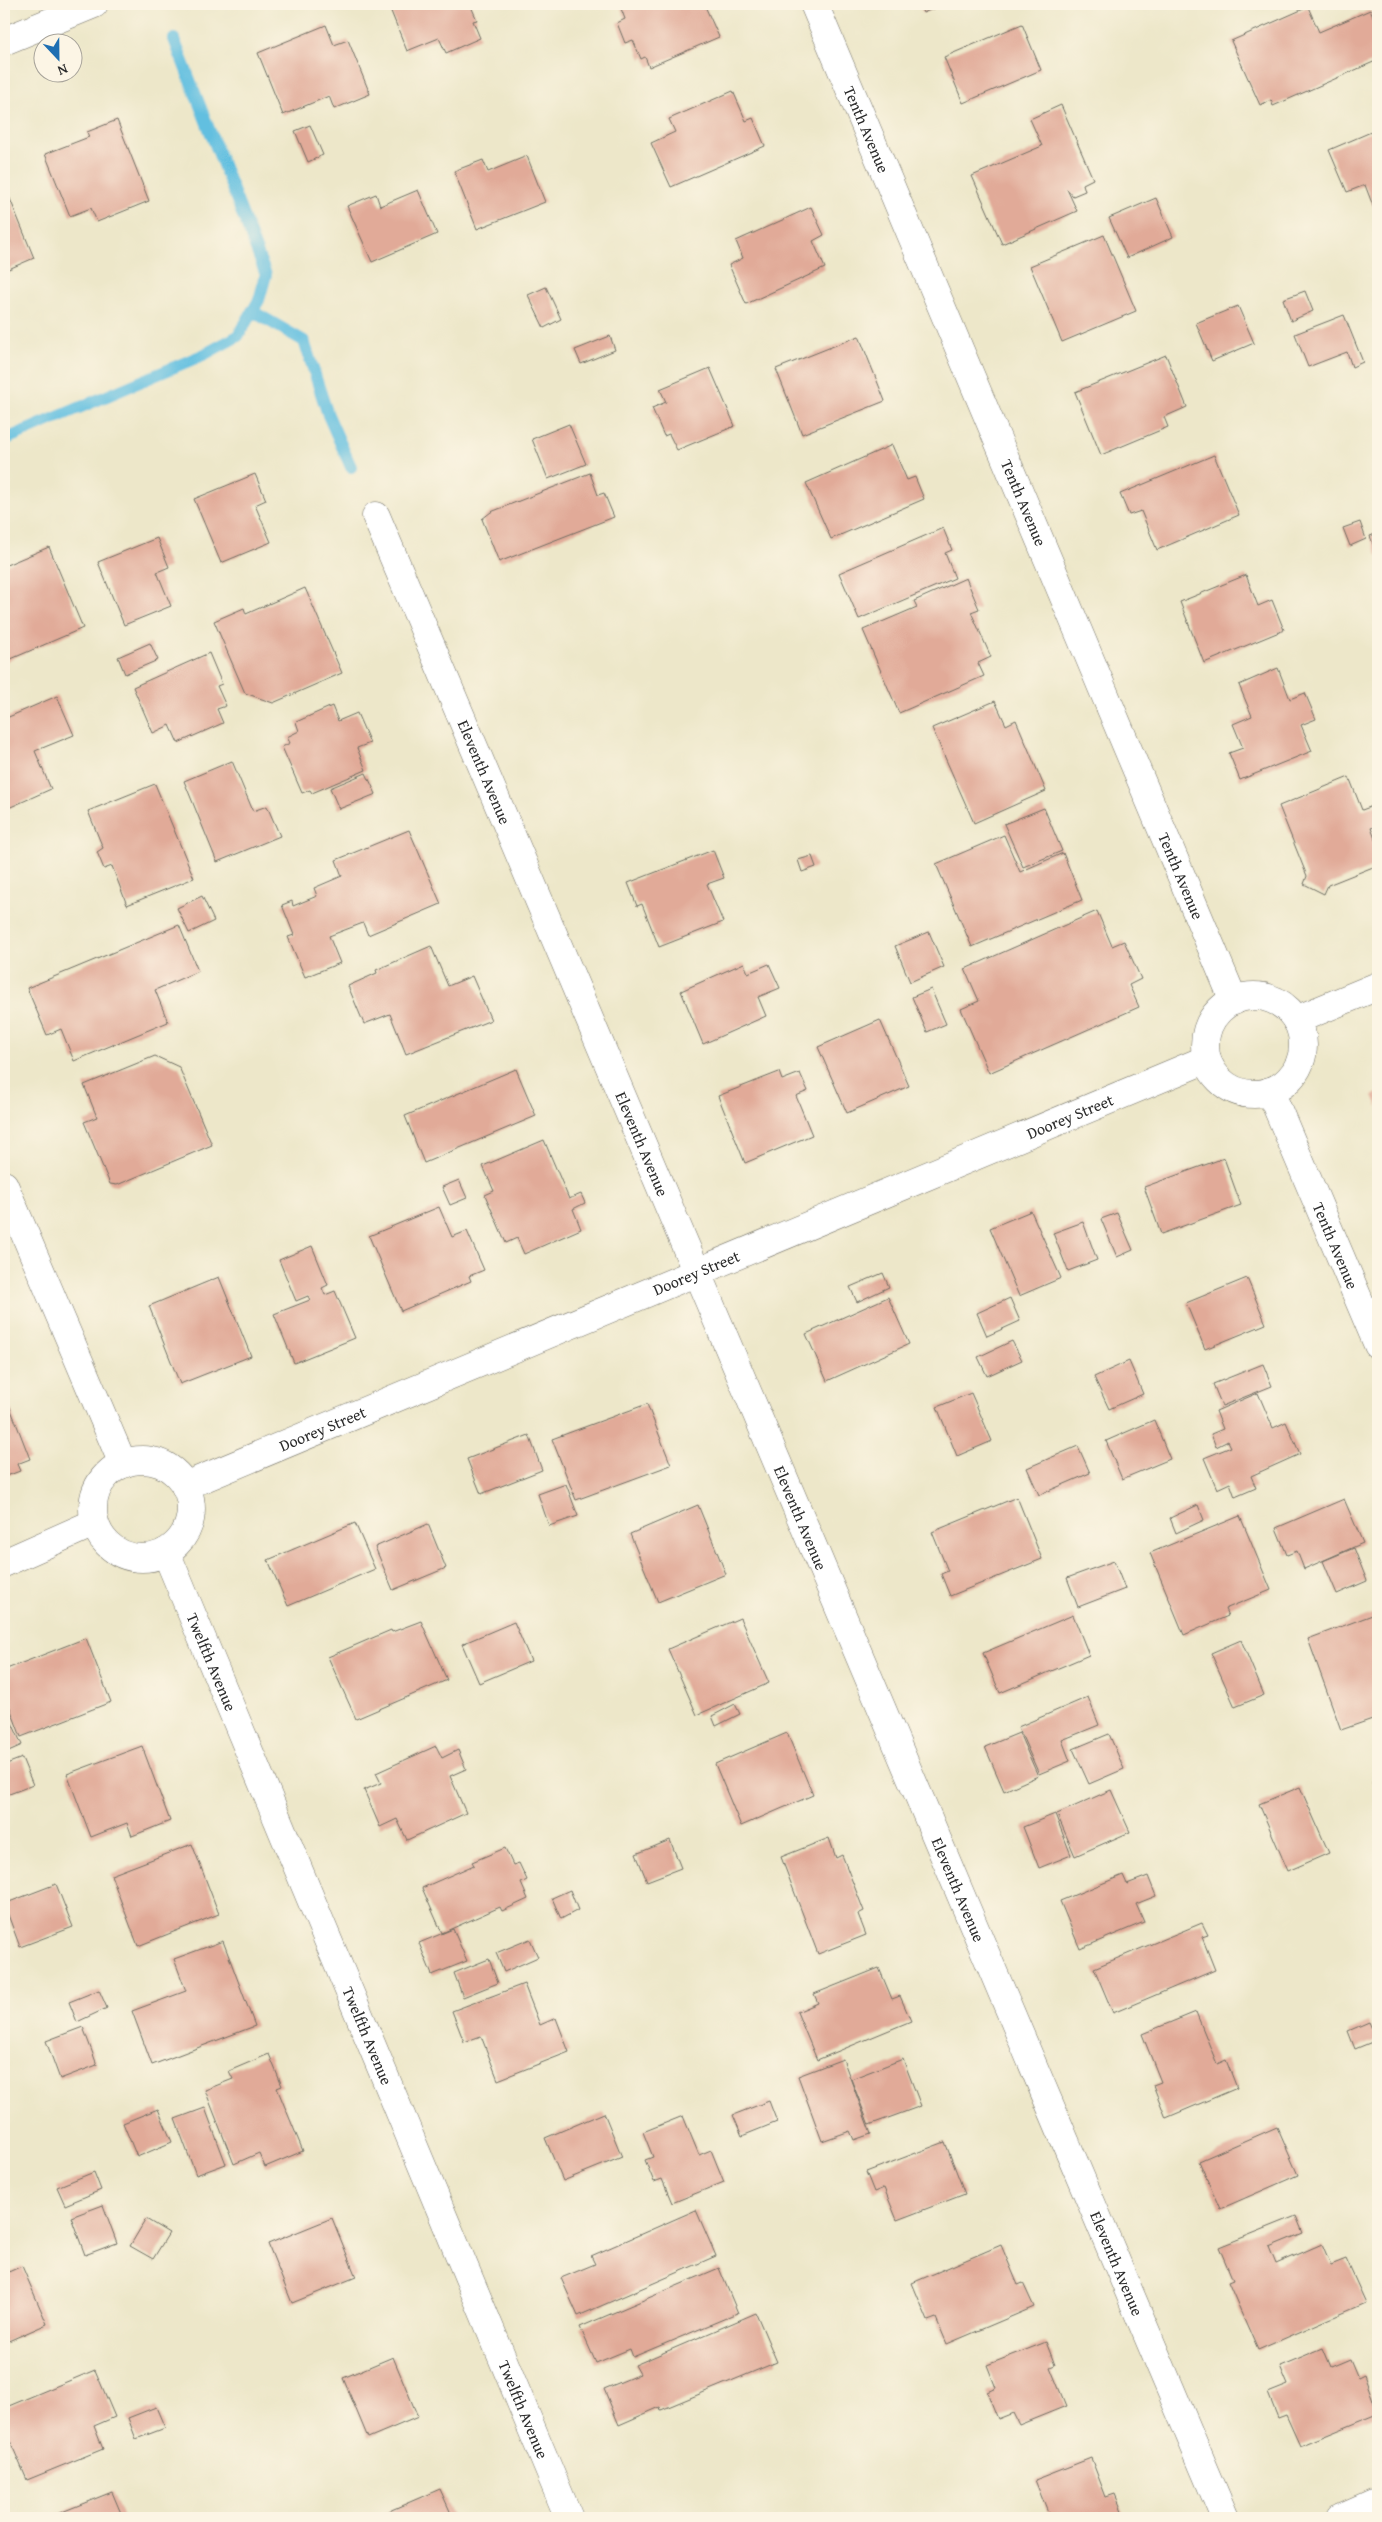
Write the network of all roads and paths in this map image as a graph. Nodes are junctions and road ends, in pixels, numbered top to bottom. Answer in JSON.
{"nodes":[{"id":1,"x":94,"y":4,"type":"edge"},
{"id":2,"x":814,"y":4,"type":"edge"},
{"id":3,"x":4,"y":41,"type":"edge"},
{"id":4,"x":376,"y":516,"type":"dead end"},
{"id":5,"x":1378,"y":986,"type":"edge"},
{"id":6,"x":1234,"y":1001,"type":"junction"},
{"id":7,"x":1296,"y":1020,"type":"junction"},
{"id":8,"x":1207,"y":1059,"type":"junction"},
{"id":9,"x":1270,"y":1091,"type":"junction"},
{"id":10,"x":4,"y":1185,"type":"edge"},
{"id":11,"x":697,"y":1273,"type":"junction"},
{"id":12,"x":1378,"y":1344,"type":"edge"},
{"id":13,"x":123,"y":1464,"type":"junction"},
{"id":14,"x":185,"y":1486,"type":"junction"},
{"id":15,"x":94,"y":1523,"type":"junction"},
{"id":16,"x":166,"y":1552,"type":"junction"},
{"id":17,"x":4,"y":1562,"type":"edge"},
{"id":18,"x":1378,"y":2502,"type":"edge"},
{"id":19,"x":569,"y":2518,"type":"edge"},
{"id":20,"x":1225,"y":2518,"type":"edge"},
{"id":21,"x":1342,"y":2518,"type":"edge"}],
"edges":[{"from":1,"to":3,"type":"street"},
{"from":2,"to":6,"type":"street","name":"Tenth Avenue"},
{"from":4,"to":11,"type":"street","name":"Eleventh Avenue"},
{"from":5,"to":7,"type":"street"},
{"from":6,"to":7,"type":"street"},
{"from":6,"to":8,"type":"street"},
{"from":7,"to":9,"type":"street"},
{"from":8,"to":9,"type":"street"},
{"from":8,"to":11,"type":"street","name":"Doorey Street"},
{"from":9,"to":12,"type":"street","name":"Tenth Avenue"},
{"from":10,"to":13,"type":"street"},
{"from":11,"to":14,"type":"street","name":"Doorey Street"},
{"from":11,"to":20,"type":"street","name":"Eleventh Avenue"},
{"from":13,"to":14,"type":"street"},
{"from":13,"to":15,"type":"street"},
{"from":14,"to":16,"type":"street"},
{"from":15,"to":16,"type":"street"},
{"from":15,"to":17,"type":"street"},
{"from":16,"to":19,"type":"street","name":"Twelfth Avenue"},
{"from":18,"to":21,"type":"street"}]}
